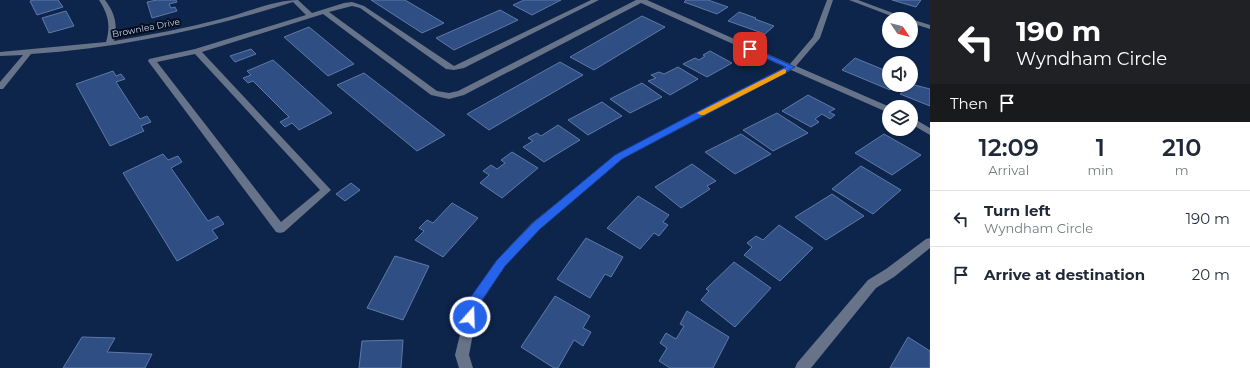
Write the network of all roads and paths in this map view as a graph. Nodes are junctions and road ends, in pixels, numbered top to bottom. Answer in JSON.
{"nodes":[{"id":1,"x":102,"y":0,"type":"edge"},
{"id":2,"x":293,"y":0,"type":"edge"},
{"id":3,"x":596,"y":0,"type":"edge"},
{"id":4,"x":641,"y":0,"type":"edge"},
{"id":5,"x":830,"y":0,"type":"edge"},
{"id":6,"x":852,"y":0,"type":"edge"},
{"id":7,"x":324,"y":11,"type":"junction"},
{"id":8,"x":886,"y":12,"type":"edge"},
{"id":9,"x":311,"y":16,"type":"junction"},
{"id":10,"x":918,"y":23,"type":"edge"},
{"id":11,"x":930,"y":27,"type":"edge"},
{"id":12,"x":109,"y":44,"type":"junction"},
{"id":13,"x":197,"y":51,"type":"junction"},
{"id":14,"x":29,"y":52,"type":"junction"},
{"id":15,"x":0,"y":54,"type":"edge"},
{"id":16,"x":791,"y":67,"type":"junction"},
{"id":17,"x":0,"y":87,"type":"edge"},
{"id":18,"x":882,"y":107,"type":"edge"},
{"id":19,"x":918,"y":124,"type":"edge"},
{"id":20,"x":930,"y":132,"type":"edge"},
{"id":21,"x":930,"y":242,"type":"edge"},
{"id":22,"x":466,"y":368,"type":"edge"},
{"id":23,"x":802,"y":368,"type":"edge"}],
"edges":[{"from":1,"to":12,"type":"street"},
{"from":2,"to":9,"type":"street"},
{"from":2,"to":12,"type":"street","name":"Brownlea Drive"},
{"from":3,"to":7,"type":"street"},
{"from":4,"to":7,"type":"street"},
{"from":4,"to":16,"type":"street"},
{"from":5,"to":16,"type":"street"},
{"from":6,"to":8,"type":"street"},
{"from":7,"to":9,"type":"street"},
{"from":9,"to":13,"type":"street"},
{"from":10,"to":11,"type":"street"},
{"from":12,"to":14,"type":"street","name":"Brownlea Drive"},
{"from":13,"to":13,"type":"street"},
{"from":14,"to":15,"type":"street","name":"Brownlea Drive"},
{"from":14,"to":17,"type":"street"},
{"from":16,"to":18,"type":"street"},
{"from":16,"to":22,"type":"street"},
{"from":19,"to":20,"type":"street"},
{"from":21,"to":23,"type":"street"}]}
